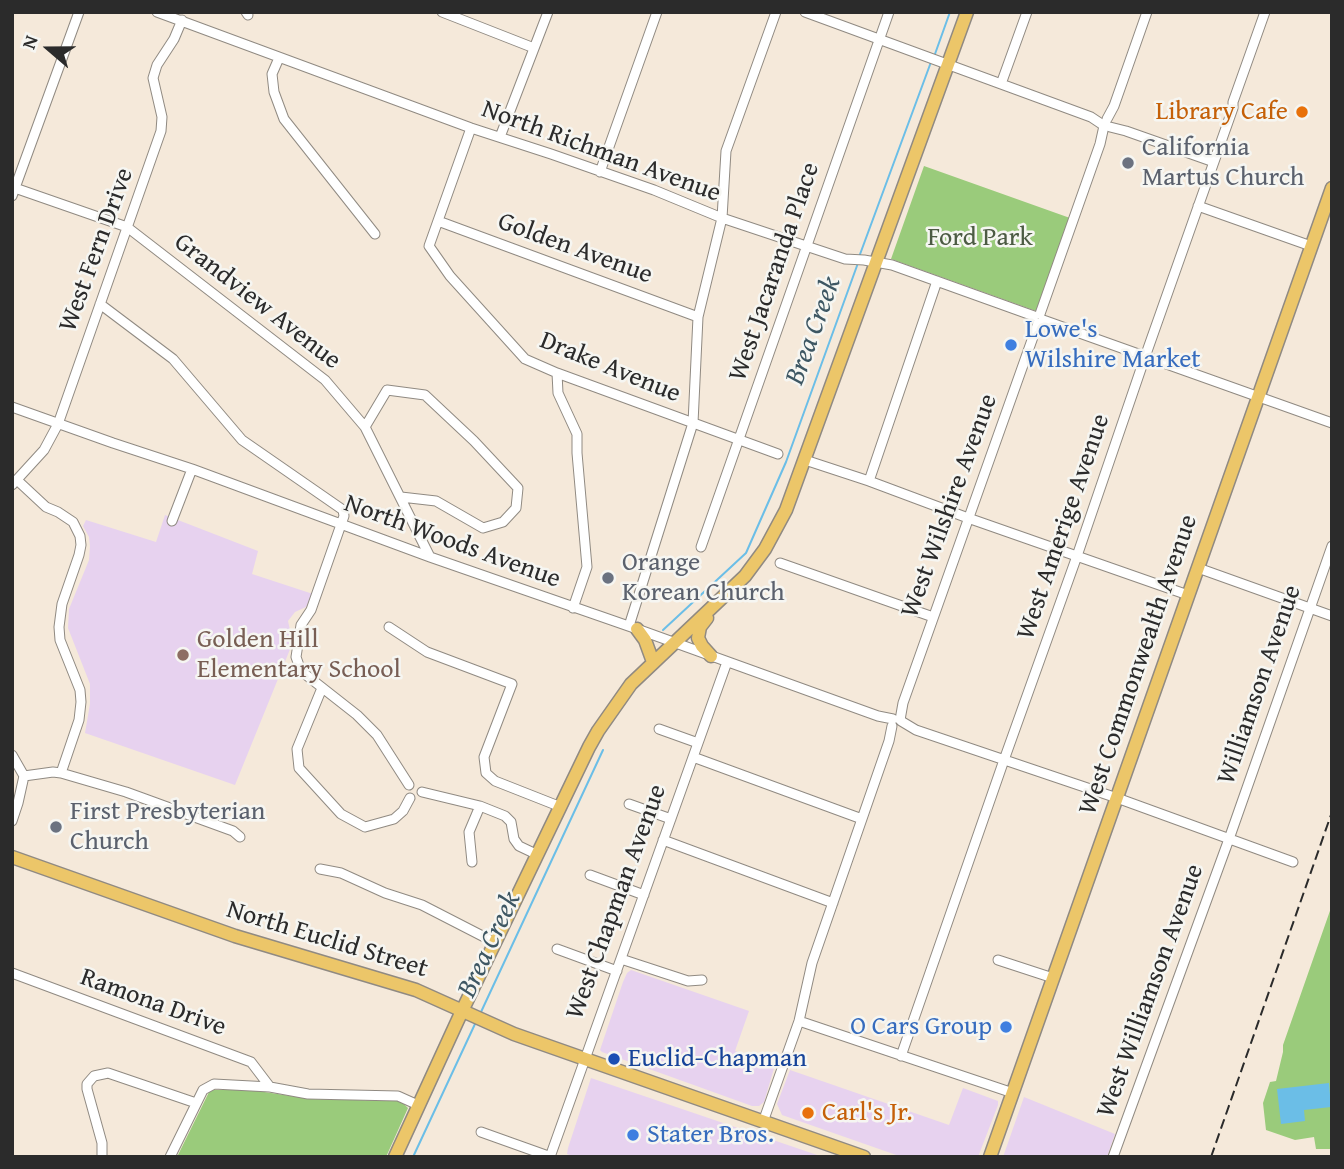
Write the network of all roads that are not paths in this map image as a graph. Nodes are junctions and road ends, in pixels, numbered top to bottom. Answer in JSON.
{"nodes":[{"id":1,"x":79,"y":12,"type":"edge"},
{"id":2,"x":158,"y":12,"type":"edge"},
{"id":3,"x":442,"y":12,"type":"edge"},
{"id":4,"x":548,"y":12,"type":"edge"},
{"id":5,"x":657,"y":12,"type":"edge"},
{"id":6,"x":776,"y":12,"type":"edge"},
{"id":7,"x":805,"y":12,"type":"edge"},
{"id":8,"x":889,"y":12,"type":"edge"},
{"id":9,"x":967,"y":12,"type":"edge"},
{"id":10,"x":1027,"y":12,"type":"edge"},
{"id":11,"x":1147,"y":12,"type":"edge"},
{"id":12,"x":1265,"y":12,"type":"edge"},
{"id":13,"x":181,"y":20,"type":"junction"},
{"id":14,"x":879,"y":40,"type":"junction"},
{"id":15,"x":534,"y":48,"type":"junction"},
{"id":16,"x":279,"y":58,"type":"junction"},
{"id":17,"x":943,"y":63,"type":"junction"},
{"id":18,"x":1001,"y":84,"type":"junction"},
{"id":19,"x":1108,"y":123,"type":"junction"},
{"id":20,"x":471,"y":128,"type":"junction"},
{"id":21,"x":500,"y":137,"type":"junction"},
{"id":22,"x":1214,"y":162,"type":"junction"},
{"id":23,"x":600,"y":172,"type":"junction"},
{"id":24,"x":1332,"y":188,"type":"edge"},
{"id":25,"x":13,"y":190,"type":"edge"},
{"id":26,"x":1198,"y":206,"type":"junction"},
{"id":27,"x":722,"y":218,"type":"junction"},
{"id":28,"x":438,"y":221,"type":"junction"},
{"id":29,"x":127,"y":227,"type":"junction"},
{"id":30,"x":375,"y":234,"type":"dead end"},
{"id":31,"x":806,"y":246,"type":"junction"},
{"id":32,"x":1311,"y":246,"type":"junction"},
{"id":33,"x":865,"y":261,"type":"junction"},
{"id":34,"x":937,"y":281,"type":"junction"},
{"id":35,"x":100,"y":303,"type":"junction"},
{"id":36,"x":698,"y":317,"type":"junction"},
{"id":37,"x":1039,"y":318,"type":"junction"},
{"id":38,"x":1145,"y":356,"type":"junction"},
{"id":39,"x":557,"y":373,"type":"junction"},
{"id":40,"x":1258,"y":397,"type":"junction"},
{"id":41,"x":12,"y":407,"type":"edge"},
{"id":42,"x":1332,"y":423,"type":"edge"},
{"id":43,"x":58,"y":424,"type":"junction"},
{"id":44,"x":693,"y":424,"type":"junction"},
{"id":45,"x":365,"y":427,"type":"junction"},
{"id":46,"x":738,"y":440,"type":"junction"},
{"id":47,"x":778,"y":454,"type":"dead end"},
{"id":48,"x":805,"y":460,"type":"junction"},
{"id":49,"x":192,"y":468,"type":"junction"},
{"id":50,"x":869,"y":481,"type":"junction"},
{"id":51,"x":15,"y":482,"type":"edge"},
{"id":52,"x":401,"y":497,"type":"junction"},
{"id":53,"x":968,"y":518,"type":"junction"},
{"id":54,"x":172,"y":521,"type":"dead end"},
{"id":55,"x":341,"y":524,"type":"junction"},
{"id":56,"x":1332,"y":546,"type":"edge"},
{"id":57,"x":701,"y":547,"type":"dead end"},
{"id":58,"x":1077,"y":556,"type":"junction"},
{"id":59,"x":430,"y":558,"type":"junction"},
{"id":60,"x":780,"y":563,"type":"dead end"},
{"id":61,"x":1198,"y":568,"type":"junction"},
{"id":62,"x":1188,"y":595,"type":"junction"},
{"id":63,"x":714,"y":606,"type":"junction"},
{"id":64,"x":573,"y":608,"type":"junction"},
{"id":65,"x":1310,"y":608,"type":"junction"},
{"id":66,"x":1332,"y":616,"type":"edge"},
{"id":67,"x":933,"y":617,"type":"junction"},
{"id":68,"x":389,"y":627,"type":"dead end"},
{"id":69,"x":633,"y":627,"type":"junction"},
{"id":70,"x":674,"y":643,"type":"junction"},
{"id":71,"x":710,"y":656,"type":"junction"},
{"id":72,"x":653,"y":662,"type":"junction"},
{"id":73,"x":727,"y":662,"type":"junction"},
{"id":74,"x":323,"y":688,"type":"junction"},
{"id":75,"x":896,"y":723,"type":"junction"},
{"id":76,"x":659,"y":729,"type":"dead end"},
{"id":77,"x":698,"y":743,"type":"junction"},
{"id":78,"x":12,"y":755,"type":"edge"},
{"id":79,"x":693,"y":757,"type":"junction"},
{"id":80,"x":1004,"y":760,"type":"junction"},
{"id":81,"x":61,"y":773,"type":"junction"},
{"id":82,"x":24,"y":776,"type":"junction"},
{"id":83,"x":409,"y":785,"type":"dead end"},
{"id":84,"x":422,"y":792,"type":"dead end"},
{"id":85,"x":410,"y":798,"type":"dead end"},
{"id":86,"x":1117,"y":798,"type":"junction"},
{"id":87,"x":15,"y":802,"type":"edge"},
{"id":88,"x":629,"y":804,"type":"dead end"},
{"id":89,"x":480,"y":806,"type":"junction"},
{"id":90,"x":561,"y":807,"type":"junction"},
{"id":91,"x":671,"y":819,"type":"junction"},
{"id":92,"x":862,"y":819,"type":"junction"},
{"id":93,"x":12,"y":821,"type":"edge"},
{"id":94,"x":240,"y":837,"type":"dead end"},
{"id":95,"x":1228,"y":839,"type":"junction"},
{"id":96,"x":663,"y":840,"type":"junction"},
{"id":97,"x":538,"y":855,"type":"junction"},
{"id":98,"x":12,"y":857,"type":"edge"},
{"id":99,"x":472,"y":862,"type":"dead end"},
{"id":100,"x":1293,"y":862,"type":"dead end"},
{"id":101,"x":320,"y":869,"type":"dead end"},
{"id":102,"x":590,"y":875,"type":"dead end"},
{"id":103,"x":644,"y":895,"type":"junction"},
{"id":104,"x":833,"y":903,"type":"junction"},
{"id":105,"x":496,"y":943,"type":"junction"},
{"id":106,"x":557,"y":950,"type":"dead end"},
{"id":107,"x":621,"y":960,"type":"junction"},
{"id":108,"x":998,"y":960,"type":"dead end"},
{"id":109,"x":617,"y":971,"type":"junction"},
{"id":110,"x":12,"y":973,"type":"edge"},
{"id":111,"x":1054,"y":978,"type":"junction"},
{"id":112,"x":702,"y":980,"type":"dead end"},
{"id":113,"x":467,"y":1013,"type":"junction"},
{"id":114,"x":799,"y":1021,"type":"junction"},
{"id":115,"x":901,"y":1056,"type":"junction"},
{"id":116,"x":585,"y":1060,"type":"junction"},
{"id":117,"x":270,"y":1087,"type":"junction"},
{"id":118,"x":1013,"y":1093,"type":"junction"},
{"id":119,"x":196,"y":1103,"type":"junction"},
{"id":120,"x":418,"y":1105,"type":"junction"},
{"id":121,"x":763,"y":1122,"type":"junction"},
{"id":122,"x":481,"y":1132,"type":"dead end"},
{"id":123,"x":102,"y":1157,"type":"edge"},
{"id":124,"x":170,"y":1157,"type":"edge"},
{"id":125,"x":395,"y":1157,"type":"edge"},
{"id":126,"x":550,"y":1157,"type":"edge"},
{"id":127,"x":864,"y":1157,"type":"edge"},
{"id":128,"x":990,"y":1157,"type":"edge"},
{"id":129,"x":1113,"y":1157,"type":"edge"}],
"edges":[{"from":1,"to":25,"type":"street"},
{"from":2,"to":13,"type":"street","name":"North Richman Avenue"},
{"from":3,"to":15,"type":"street"},
{"from":4,"to":15,"type":"street"},
{"from":5,"to":23,"type":"street"},
{"from":6,"to":27,"type":"street"},
{"from":7,"to":14,"type":"street"},
{"from":8,"to":14,"type":"street","name":"West Jacaranda Place"},
{"from":9,"to":17,"type":"main road"},
{"from":10,"to":18,"type":"street"},
{"from":11,"to":19,"type":"street","name":"West Wilshire Avenue"},
{"from":12,"to":22,"type":"street","name":"West Amerige Avenue"},
{"from":13,"to":16,"type":"street","name":"North Richman Avenue"},
{"from":13,"to":29,"type":"street","name":"West Fern Drive"},
{"from":14,"to":17,"type":"street"},
{"from":14,"to":31,"type":"street","name":"West Jacaranda Place"},
{"from":15,"to":21,"type":"street"},
{"from":16,"to":20,"type":"street","name":"North Richman Avenue"},
{"from":16,"to":30,"type":"street"},
{"from":17,"to":18,"type":"street"},
{"from":17,"to":33,"type":"main road"},
{"from":18,"to":19,"type":"street"},
{"from":19,"to":22,"type":"street"},
{"from":19,"to":37,"type":"street","name":"West Wilshire Avenue"},
{"from":20,"to":21,"type":"street","name":"North Richman Avenue"},
{"from":20,"to":28,"type":"street"},
{"from":21,"to":23,"type":"street","name":"North Richman Avenue"},
{"from":22,"to":26,"type":"street","name":"West Amerige Avenue"},
{"from":23,"to":27,"type":"street","name":"North Richman Avenue"},
{"from":24,"to":32,"type":"main road","name":"West Commonwealth Avenue"},
{"from":25,"to":29,"type":"street","name":"Grandview Avenue"},
{"from":26,"to":32,"type":"street"},
{"from":26,"to":38,"type":"street","name":"West Amerige Avenue"},
{"from":27,"to":31,"type":"street","name":"North Richman Avenue"},
{"from":27,"to":36,"type":"street"},
{"from":28,"to":36,"type":"street","name":"Golden Avenue"},
{"from":28,"to":39,"type":"street","name":"Drake Avenue"},
{"from":29,"to":35,"type":"street","name":"West Fern Drive"},
{"from":29,"to":45,"type":"street","name":"Grandview Avenue"},
{"from":31,"to":33,"type":"street","name":"North Richman Avenue"},
{"from":31,"to":46,"type":"street","name":"West Jacaranda Place"},
{"from":32,"to":40,"type":"main road","name":"West Commonwealth Avenue"},
{"from":33,"to":34,"type":"street","name":"North Richman Avenue"},
{"from":33,"to":48,"type":"main road"},
{"from":34,"to":37,"type":"street","name":"North Richman Avenue"},
{"from":34,"to":50,"type":"street"},
{"from":35,"to":43,"type":"street","name":"West Fern Drive"},
{"from":35,"to":55,"type":"street"},
{"from":36,"to":44,"type":"street"},
{"from":37,"to":38,"type":"street","name":"North Richman Avenue"},
{"from":37,"to":53,"type":"street","name":"West Wilshire Avenue"},
{"from":38,"to":40,"type":"street","name":"North Richman Avenue"},
{"from":38,"to":58,"type":"street","name":"West Amerige Avenue"},
{"from":39,"to":44,"type":"street","name":"Drake Avenue"},
{"from":39,"to":64,"type":"street"},
{"from":40,"to":42,"type":"street","name":"North Richman Avenue"},
{"from":40,"to":61,"type":"main road","name":"West Commonwealth Avenue"},
{"from":41,"to":43,"type":"street","name":"North Woods Avenue"},
{"from":43,"to":49,"type":"street","name":"North Woods Avenue"},
{"from":43,"to":51,"type":"street","name":"West Fern Drive"},
{"from":44,"to":46,"type":"street","name":"Drake Avenue"},
{"from":44,"to":69,"type":"street"},
{"from":45,"to":52,"type":"street","name":"Grandview Avenue"},
{"from":45,"to":52,"type":"street"},
{"from":46,"to":47,"type":"street","name":"Drake Avenue"},
{"from":46,"to":57,"type":"street","name":"West Jacaranda Place"},
{"from":48,"to":50,"type":"street"},
{"from":48,"to":63,"type":"main road"},
{"from":49,"to":54,"type":"street"},
{"from":49,"to":55,"type":"street","name":"North Woods Avenue"},
{"from":50,"to":53,"type":"street"},
{"from":51,"to":81,"type":"street"},
{"from":52,"to":59,"type":"street","name":"Grandview Avenue"},
{"from":53,"to":58,"type":"street"},
{"from":53,"to":67,"type":"street","name":"West Wilshire Avenue"},
{"from":55,"to":59,"type":"street","name":"North Woods Avenue"},
{"from":55,"to":74,"type":"street"},
{"from":56,"to":65,"type":"street","name":"Williamson Avenue"},
{"from":58,"to":62,"type":"street"},
{"from":58,"to":80,"type":"street","name":"West Amerige Avenue"},
{"from":59,"to":64,"type":"street","name":"North Woods Avenue"},
{"from":60,"to":67,"type":"street"},
{"from":61,"to":62,"type":"main road","name":"West Commonwealth Avenue"},
{"from":61,"to":65,"type":"street"},
{"from":62,"to":86,"type":"main road","name":"West Commonwealth Avenue"},
{"from":63,"to":70,"type":"main road"},
{"from":63,"to":71,"type":"main road"},
{"from":64,"to":69,"type":"street","name":"North Woods Avenue"},
{"from":65,"to":66,"type":"street"},
{"from":65,"to":95,"type":"street","name":"Williamson Avenue"},
{"from":67,"to":75,"type":"street","name":"West Wilshire Avenue"},
{"from":68,"to":90,"type":"street"},
{"from":69,"to":70,"type":"street","name":"North Woods Avenue"},
{"from":69,"to":72,"type":"main road"},
{"from":70,"to":71,"type":"street","name":"North Woods Avenue"},
{"from":70,"to":72,"type":"main road"},
{"from":71,"to":73,"type":"street","name":"North Woods Avenue"},
{"from":72,"to":90,"type":"main road"},
{"from":73,"to":75,"type":"street","name":"North Woods Avenue"},
{"from":73,"to":77,"type":"street","name":"West Chapman Avenue"},
{"from":74,"to":83,"type":"street"},
{"from":74,"to":85,"type":"street"},
{"from":75,"to":80,"type":"street","name":"North Woods Avenue"},
{"from":75,"to":92,"type":"street","name":"West Wilshire Avenue"},
{"from":76,"to":77,"type":"street"},
{"from":77,"to":79,"type":"street","name":"West Chapman Avenue"},
{"from":78,"to":82,"type":"street"},
{"from":79,"to":91,"type":"street","name":"West Chapman Avenue"},
{"from":79,"to":92,"type":"street"},
{"from":80,"to":86,"type":"street","name":"North Woods Avenue"},
{"from":80,"to":115,"type":"street","name":"West Amerige Avenue"},
{"from":81,"to":82,"type":"street"},
{"from":81,"to":94,"type":"street"},
{"from":82,"to":87,"type":"street"},
{"from":84,"to":89,"type":"street"},
{"from":86,"to":95,"type":"street","name":"North Woods Avenue"},
{"from":86,"to":111,"type":"main road","name":"West Commonwealth Avenue"},
{"from":87,"to":93,"type":"street"},
{"from":88,"to":91,"type":"street"},
{"from":89,"to":97,"type":"street"},
{"from":89,"to":99,"type":"street"},
{"from":90,"to":97,"type":"main road"},
{"from":91,"to":96,"type":"street","name":"West Chapman Avenue"},
{"from":92,"to":104,"type":"street","name":"West Wilshire Avenue"},
{"from":95,"to":100,"type":"street","name":"North Woods Avenue"},
{"from":95,"to":129,"type":"street","name":"West Williamson Avenue"},
{"from":96,"to":103,"type":"street","name":"West Chapman Avenue"},
{"from":96,"to":104,"type":"street"},
{"from":97,"to":105,"type":"main road"},
{"from":98,"to":113,"type":"main road","name":"North Euclid Street"},
{"from":101,"to":105,"type":"street"},
{"from":102,"to":103,"type":"street"},
{"from":103,"to":107,"type":"street","name":"West Chapman Avenue"},
{"from":104,"to":114,"type":"street","name":"West Wilshire Avenue"},
{"from":105,"to":113,"type":"main road"},
{"from":106,"to":109,"type":"street"},
{"from":107,"to":109,"type":"street","name":"West Chapman Avenue"},
{"from":107,"to":112,"type":"street"},
{"from":108,"to":111,"type":"street"},
{"from":109,"to":116,"type":"street","name":"West Chapman Avenue"},
{"from":110,"to":117,"type":"street","name":"Ramona Drive"},
{"from":111,"to":118,"type":"main road","name":"West Commonwealth Avenue"},
{"from":113,"to":116,"type":"main road","name":"North Euclid Street"},
{"from":113,"to":120,"type":"main road"},
{"from":114,"to":115,"type":"street"},
{"from":114,"to":121,"type":"street","name":"West Wilshire Avenue"},
{"from":115,"to":118,"type":"street"},
{"from":116,"to":121,"type":"main road","name":"North Euclid Street"},
{"from":116,"to":126,"type":"street","name":"West Chapman Avenue"},
{"from":117,"to":119,"type":"street"},
{"from":117,"to":120,"type":"street"},
{"from":118,"to":128,"type":"main road","name":"West Commonwealth Avenue"},
{"from":119,"to":123,"type":"street"},
{"from":119,"to":124,"type":"street"},
{"from":120,"to":125,"type":"main road"},
{"from":121,"to":127,"type":"main road","name":"North Euclid Street"},
{"from":122,"to":126,"type":"street"}]}
